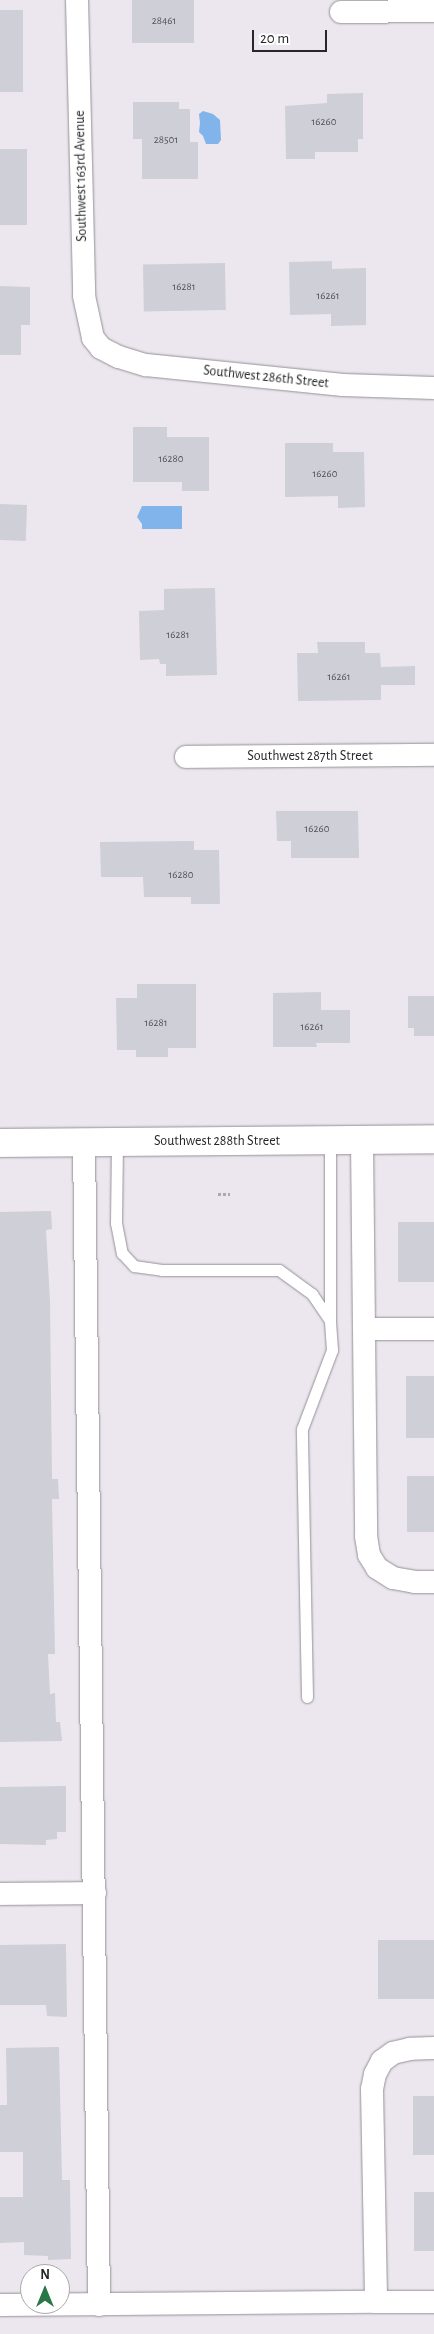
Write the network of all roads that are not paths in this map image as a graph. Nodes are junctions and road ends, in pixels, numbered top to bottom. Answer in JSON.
{"nodes":[{"id":1,"x":78,"y":0,"type":"edge"},
{"id":2,"x":434,"y":11,"type":"edge"},
{"id":3,"x":341,"y":12,"type":"dead end"},
{"id":4,"x":101,"y":348,"type":"joint"},
{"id":5,"x":434,"y":388,"type":"edge"},
{"id":6,"x":434,"y":755,"type":"edge"},
{"id":7,"x":186,"y":756,"type":"dead end"},
{"id":8,"x":434,"y":1139,"type":"edge"},
{"id":9,"x":330,"y":1140,"type":"junction"},
{"id":10,"x":362,"y":1140,"type":"junction"},
{"id":11,"x":84,"y":1142,"type":"junction"},
{"id":12,"x":117,"y":1142,"type":"junction"},
{"id":13,"x":0,"y":1143,"type":"edge"},
{"id":14,"x":330,"y":1321,"type":"junction"},
{"id":15,"x":364,"y":1329,"type":"junction"},
{"id":16,"x":434,"y":1329,"type":"edge"},
{"id":17,"x":434,"y":1582,"type":"edge"},
{"id":18,"x":307,"y":1697,"type":"dead end"},
{"id":19,"x":95,"y":1893,"type":"junction"},
{"id":20,"x":0,"y":1894,"type":"edge"},
{"id":21,"x":434,"y":2048,"type":"edge"},
{"id":22,"x":376,"y":2302,"type":"junction"},
{"id":23,"x":434,"y":2302,"type":"edge"},
{"id":24,"x":0,"y":2305,"type":"edge"},
{"id":25,"x":99,"y":2305,"type":"junction"}],
"edges":[{"from":1,"to":4,"type":"street","name":"Southwest 163rd Avenue"},
{"from":2,"to":3,"type":"street"},
{"from":4,"to":5,"type":"street","name":"Southwest 286th Street"},
{"from":6,"to":7,"type":"street","name":"Southwest 287th Street"},
{"from":8,"to":10,"type":"street","name":"Southwest 288th Street"},
{"from":9,"to":10,"type":"street","name":"Southwest 288th Street"},
{"from":9,"to":12,"type":"street","name":"Southwest 288th Street"},
{"from":9,"to":14,"type":"lane"},
{"from":10,"to":15,"type":"street"},
{"from":11,"to":12,"type":"street","name":"Southwest 288th Street"},
{"from":11,"to":13,"type":"street","name":"Southwest 288th Street"},
{"from":11,"to":19,"type":"street"},
{"from":12,"to":14,"type":"lane"},
{"from":14,"to":18,"type":"lane"},
{"from":15,"to":16,"type":"street"},
{"from":15,"to":17,"type":"street"},
{"from":19,"to":20,"type":"street"},
{"from":19,"to":25,"type":"street"},
{"from":21,"to":22,"type":"street"},
{"from":22,"to":23,"type":"street"},
{"from":22,"to":25,"type":"street"},
{"from":24,"to":25,"type":"street"}]}
